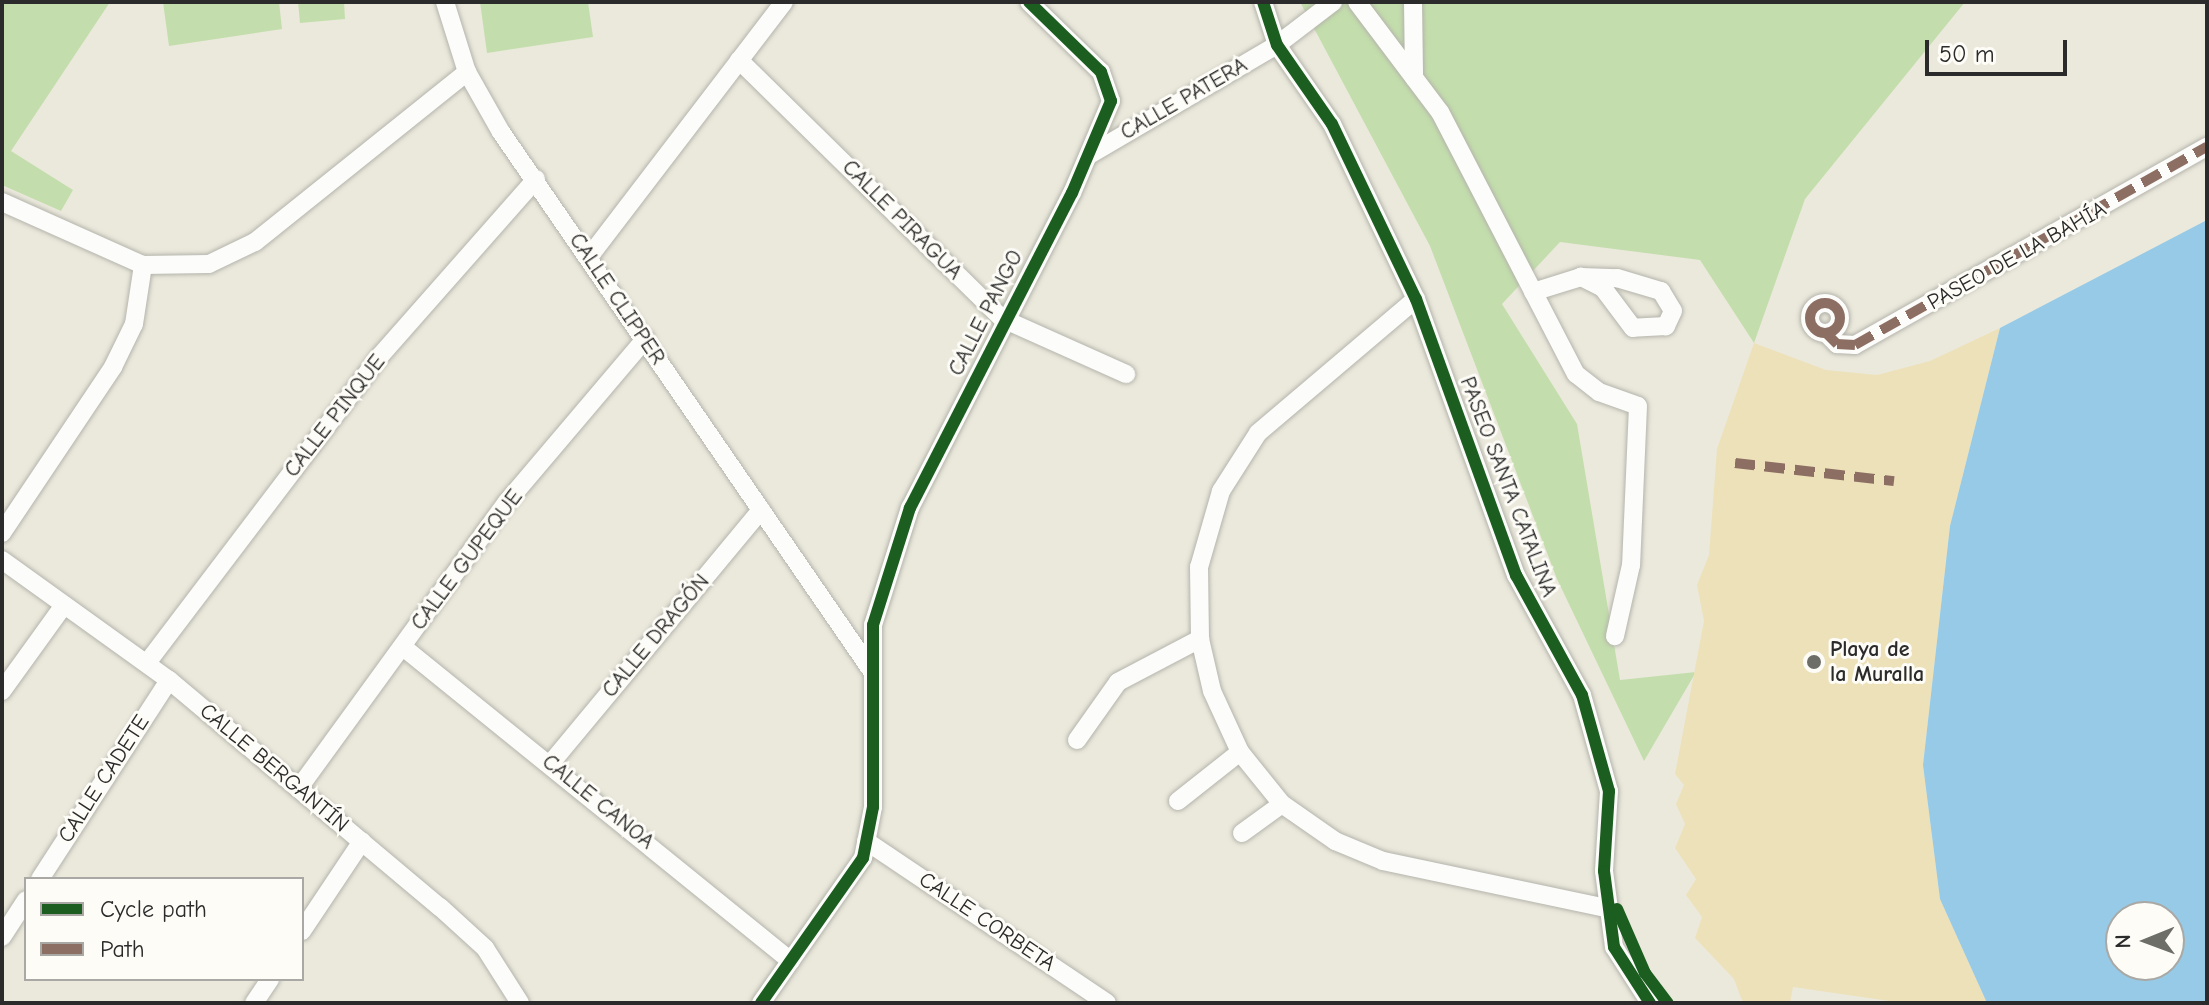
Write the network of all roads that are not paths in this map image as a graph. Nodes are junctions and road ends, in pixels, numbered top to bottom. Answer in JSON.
{"nodes":[{"id":1,"x":445,"y":2,"type":"edge"},
{"id":2,"x":784,"y":2,"type":"edge"},
{"id":3,"x":1029,"y":2,"type":"edge"},
{"id":4,"x":1263,"y":2,"type":"edge"},
{"id":5,"x":1333,"y":2,"type":"edge"},
{"id":6,"x":1357,"y":2,"type":"edge"},
{"id":7,"x":1413,"y":2,"type":"edge"},
{"id":8,"x":1277,"y":45,"type":"junction"},
{"id":9,"x":739,"y":60,"type":"junction"},
{"id":10,"x":467,"y":72,"type":"junction"},
{"id":11,"x":1414,"y":78,"type":"junction"},
{"id":12,"x":2207,"y":147,"type":"edge"},
{"id":13,"x":1091,"y":154,"type":"junction"},
{"id":14,"x":536,"y":179,"type":"junction"},
{"id":15,"x":2,"y":202,"type":"edge"},
{"id":16,"x":589,"y":257,"type":"junction"},
{"id":17,"x":143,"y":265,"type":"junction"},
{"id":18,"x":1581,"y":277,"type":"junction"},
{"id":19,"x":1533,"y":292,"type":"junction"},
{"id":20,"x":1416,"y":299,"type":"junction"},
{"id":21,"x":1003,"y":319,"type":"junction"},
{"id":22,"x":1826,"y":333,"type":"dead end"},
{"id":23,"x":645,"y":339,"type":"junction"},
{"id":24,"x":1126,"y":374,"type":"dead end"},
{"id":25,"x":761,"y":510,"type":"junction"},
{"id":26,"x":2,"y":533,"type":"edge"},
{"id":27,"x":2,"y":560,"type":"edge"},
{"id":28,"x":64,"y":605,"type":"junction"},
{"id":29,"x":1615,"y":636,"type":"dead end"},
{"id":30,"x":1200,"y":639,"type":"junction"},
{"id":31,"x":403,"y":647,"type":"junction"},
{"id":32,"x":147,"y":663,"type":"junction"},
{"id":33,"x":871,"y":670,"type":"junction"},
{"id":34,"x":169,"y":680,"type":"junction"},
{"id":35,"x":2,"y":691,"type":"edge"},
{"id":36,"x":1077,"y":740,"type":"dead end"},
{"id":37,"x":1240,"y":752,"type":"junction"},
{"id":38,"x":551,"y":763,"type":"junction"},
{"id":39,"x":299,"y":788,"type":"junction"},
{"id":40,"x":1178,"y":801,"type":"dead end"},
{"id":41,"x":1282,"y":804,"type":"junction"},
{"id":42,"x":1242,"y":833,"type":"dead end"},
{"id":43,"x":362,"y":841,"type":"junction"},
{"id":44,"x":866,"y":841,"type":"junction"},
{"id":45,"x":41,"y":877,"type":"edge"},
{"id":46,"x":24,"y":903,"type":"edge"},
{"id":47,"x":1606,"y":908,"type":"junction"},
{"id":48,"x":304,"y":928,"type":"edge"},
{"id":49,"x":2,"y":937,"type":"edge"},
{"id":50,"x":791,"y":961,"type":"junction"},
{"id":51,"x":269,"y":981,"type":"edge"},
{"id":52,"x":254,"y":1003,"type":"edge"},
{"id":53,"x":520,"y":1003,"type":"edge"},
{"id":54,"x":761,"y":1003,"type":"edge"},
{"id":55,"x":1107,"y":1003,"type":"edge"},
{"id":56,"x":1650,"y":1003,"type":"edge"}],
"edges":[{"from":1,"to":10,"type":"street","name":"CALLE CLIPPER"},
{"from":2,"to":9,"type":"street"},
{"from":3,"to":13,"type":"street","name":"CALLE PANGO"},
{"from":4,"to":8,"type":"street","name":"PASEO SANTA CATALINA"},
{"from":5,"to":8,"type":"street","name":"CALLE PATERA"},
{"from":6,"to":11,"type":"street"},
{"from":7,"to":11,"type":"street"},
{"from":8,"to":13,"type":"street","name":"CALLE PATERA"},
{"from":8,"to":20,"type":"street","name":"PASEO SANTA CATALINA"},
{"from":9,"to":16,"type":"street"},
{"from":9,"to":21,"type":"street","name":"CALLE PIRAGUA"},
{"from":10,"to":14,"type":"street","name":"CALLE CLIPPER"},
{"from":10,"to":17,"type":"street"},
{"from":11,"to":19,"type":"street"},
{"from":12,"to":22,"type":"street","name":"PASEO DE LA BAHÍA"},
{"from":13,"to":21,"type":"street","name":"CALLE PANGO"},
{"from":14,"to":16,"type":"street","name":"CALLE CLIPPER"},
{"from":14,"to":32,"type":"street","name":"CALLE PINQUE"},
{"from":15,"to":17,"type":"street"},
{"from":16,"to":23,"type":"street","name":"CALLE CLIPPER"},
{"from":17,"to":26,"type":"street"},
{"from":18,"to":18,"type":"street"},
{"from":18,"to":19,"type":"street"},
{"from":19,"to":29,"type":"street"},
{"from":20,"to":30,"type":"street"},
{"from":20,"to":47,"type":"street","name":"PASEO SANTA CATALINA"},
{"from":21,"to":24,"type":"street","name":"CALLE PIRAGUA"},
{"from":21,"to":33,"type":"street","name":"CALLE PANGO"},
{"from":23,"to":25,"type":"street","name":"CALLE CLIPPER"},
{"from":23,"to":31,"type":"street","name":"CALLE GUPEQUE"},
{"from":25,"to":33,"type":"street","name":"CALLE CLIPPER"},
{"from":25,"to":38,"type":"street","name":"CALLE DRAGÓN"},
{"from":27,"to":28,"type":"street","name":"CALLE BERGANTÍN"},
{"from":28,"to":32,"type":"street","name":"CALLE BERGANTÍN"},
{"from":28,"to":35,"type":"street"},
{"from":30,"to":36,"type":"street"},
{"from":30,"to":37,"type":"street"},
{"from":31,"to":38,"type":"street","name":"CALLE CANOA"},
{"from":31,"to":39,"type":"street","name":"CALLE GUPEQUE"},
{"from":32,"to":34,"type":"street","name":"CALLE BERGANTÍN"},
{"from":33,"to":44,"type":"street"},
{"from":34,"to":39,"type":"street","name":"CALLE BERGANTÍN"},
{"from":34,"to":45,"type":"street","name":"CALLE CADETE"},
{"from":37,"to":40,"type":"street"},
{"from":37,"to":41,"type":"street"},
{"from":38,"to":50,"type":"street","name":"CALLE CANOA"},
{"from":39,"to":43,"type":"street","name":"CALLE BERGANTÍN"},
{"from":41,"to":42,"type":"street"},
{"from":41,"to":47,"type":"street"},
{"from":43,"to":48,"type":"street"},
{"from":43,"to":53,"type":"street","name":"CALLE BERGANTÍN"},
{"from":44,"to":50,"type":"street"},
{"from":44,"to":55,"type":"street","name":"CALLE CORBETA"},
{"from":46,"to":49,"type":"street"},
{"from":47,"to":56,"type":"street","name":"PASEO SANTA CATALINA"},
{"from":50,"to":54,"type":"street"},
{"from":51,"to":52,"type":"street"}]}
